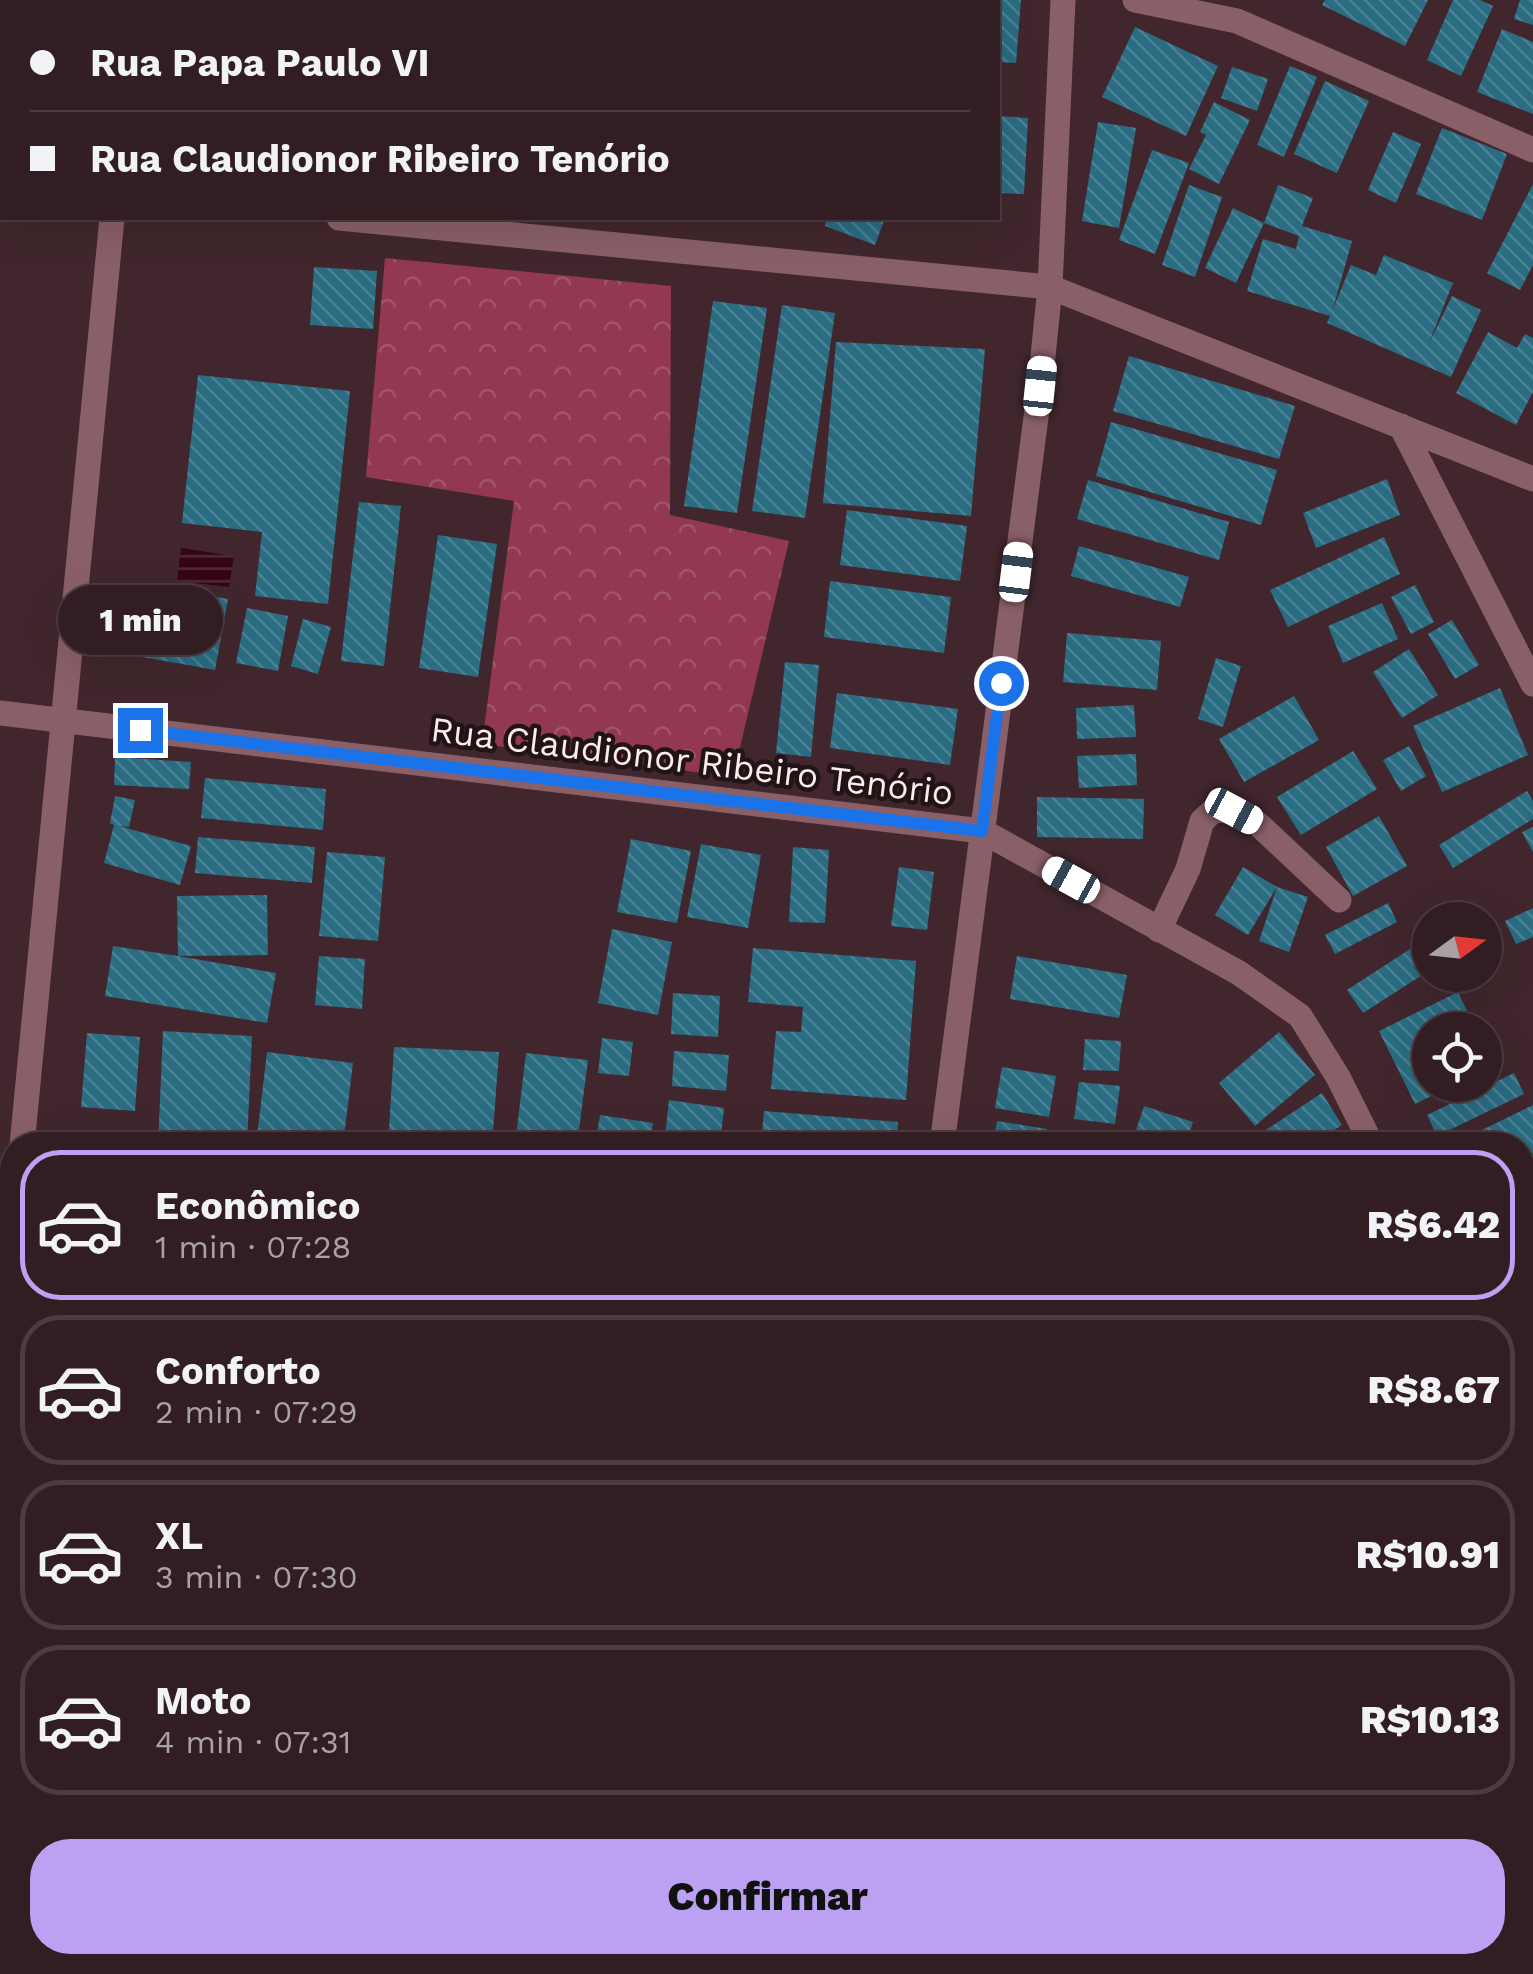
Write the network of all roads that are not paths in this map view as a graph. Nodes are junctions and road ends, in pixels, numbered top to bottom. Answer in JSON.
{"nodes":[{"id":1,"x":1063,"y":0,"type":"edge"},
{"id":2,"x":1136,"y":0,"type":"edge"},
{"id":3,"x":1256,"y":0,"type":"edge"},
{"id":4,"x":1237,"y":21,"type":"junction"},
{"id":5,"x":1533,"y":150,"type":"edge"},
{"id":6,"x":112,"y":220,"type":"edge"},
{"id":7,"x":359,"y":220,"type":"edge"},
{"id":8,"x":1050,"y":287,"type":"junction"},
{"id":9,"x":1401,"y":426,"type":"junction"},
{"id":10,"x":1533,"y":479,"type":"edge"},
{"id":11,"x":1533,"y":684,"type":"edge"},
{"id":12,"x":0,"y":713,"type":"edge"},
{"id":13,"x":64,"y":720,"type":"junction"},
{"id":14,"x":982,"y":831,"type":"junction"},
{"id":15,"x":1339,"y":900,"type":"dead end"},
{"id":16,"x":1160,"y":930,"type":"junction"},
{"id":17,"x":23,"y":1132,"type":"edge"},
{"id":18,"x":944,"y":1132,"type":"edge"},
{"id":19,"x":1366,"y":1132,"type":"edge"}],
"edges":[{"from":1,"to":8,"type":"street"},
{"from":2,"to":4,"type":"street"},
{"from":3,"to":4,"type":"street"},
{"from":4,"to":5,"type":"street"},
{"from":6,"to":13,"type":"street"},
{"from":7,"to":8,"type":"street"},
{"from":8,"to":9,"type":"street"},
{"from":8,"to":14,"type":"street"},
{"from":9,"to":10,"type":"street"},
{"from":9,"to":11,"type":"street"},
{"from":12,"to":13,"type":"street","name":"Rua Claudionor Ribeiro Tenório"},
{"from":13,"to":14,"type":"street","name":"Rua Claudionor Ribeiro Tenório"},
{"from":13,"to":17,"type":"street"},
{"from":14,"to":16,"type":"street","name":"Rua Claudionor Ribeiro Tenório"},
{"from":14,"to":18,"type":"street"},
{"from":15,"to":16,"type":"street"},
{"from":16,"to":19,"type":"street","name":"Rua Claudionor Ribeiro Tenório"}]}
